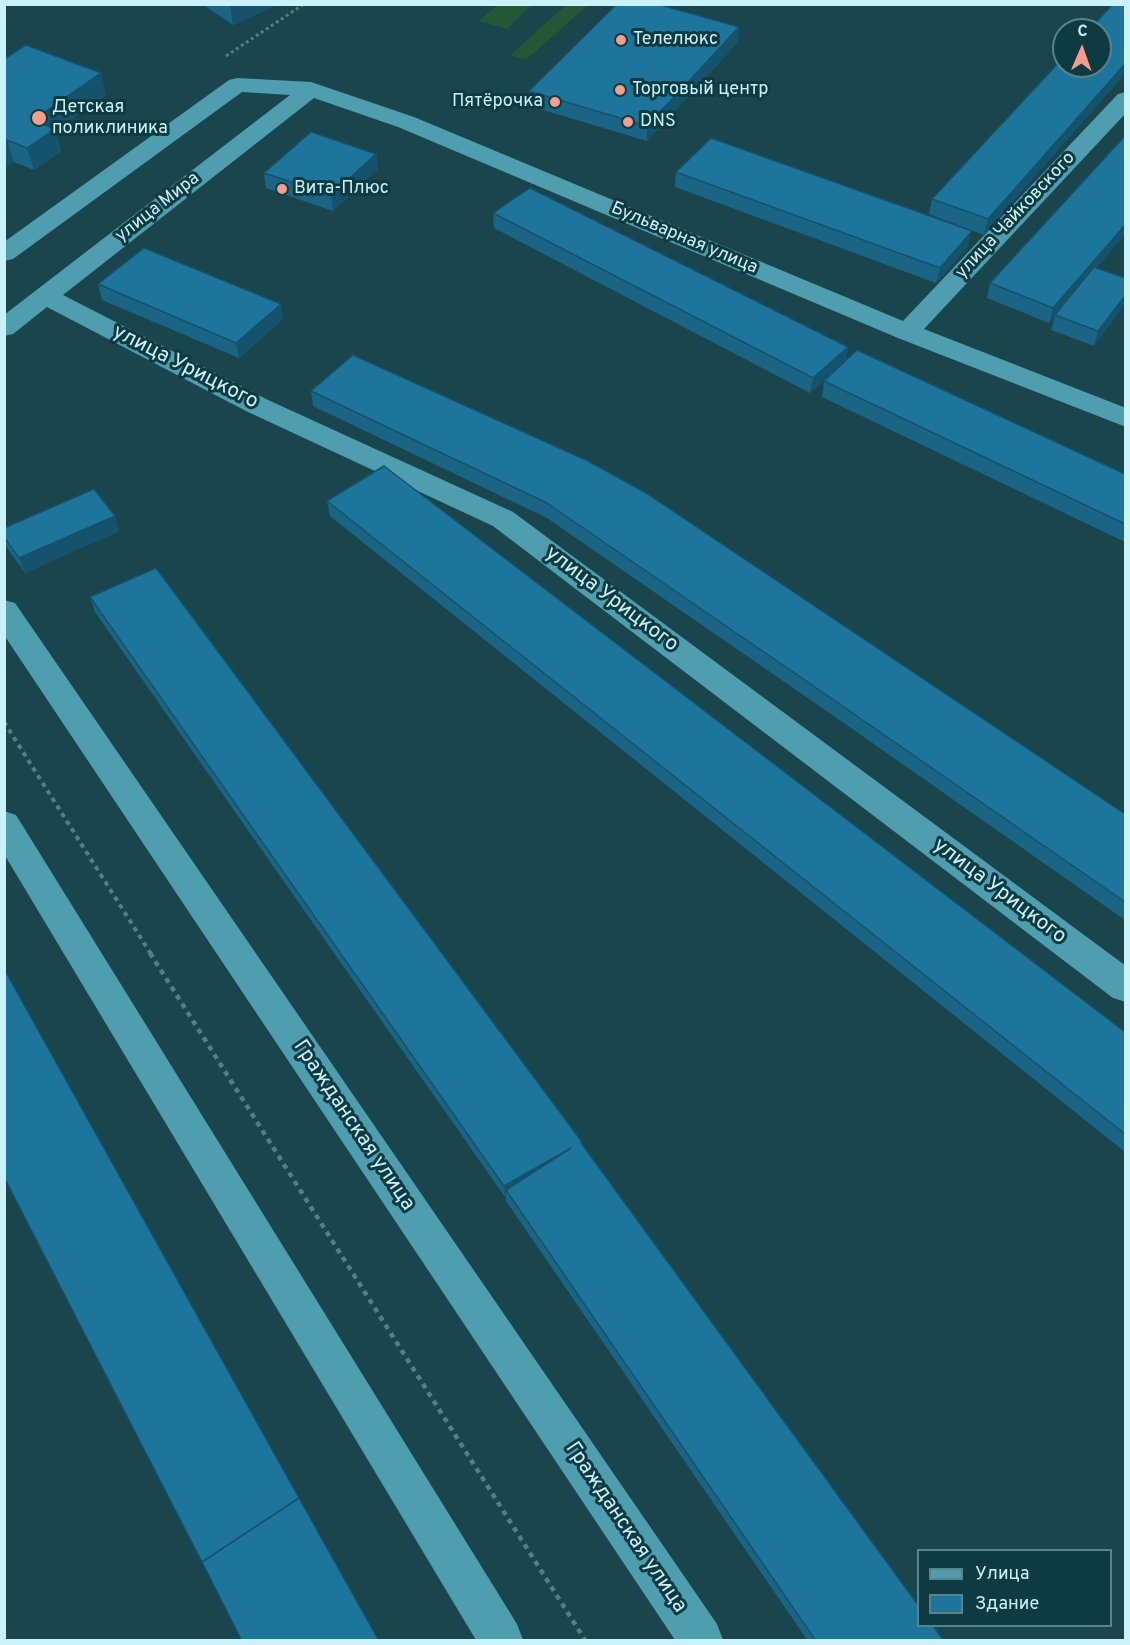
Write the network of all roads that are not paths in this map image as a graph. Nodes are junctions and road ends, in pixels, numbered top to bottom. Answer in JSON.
{"nodes":[{"id":1,"x":311,"y":89,"type":"junction"},
{"id":2,"x":1125,"y":99,"type":"edge"},
{"id":3,"x":4,"y":254,"type":"edge"},
{"id":4,"x":45,"y":296,"type":"junction"},
{"id":5,"x":4,"y":328,"type":"edge"},
{"id":6,"x":907,"y":332,"type":"junction"},
{"id":7,"x":1125,"y":418,"type":"edge"},
{"id":8,"x":4,"y":611,"type":"edge"},
{"id":9,"x":4,"y":824,"type":"edge"},
{"id":10,"x":1125,"y":987,"type":"edge"},
{"id":11,"x":501,"y":1641,"type":"edge"},
{"id":12,"x":701,"y":1641,"type":"edge"}],
"edges":[{"from":1,"to":3,"type":"street","name":"Бульварная улица"},
{"from":1,"to":4,"type":"street","name":"улица Мира"},
{"from":1,"to":6,"type":"street","name":"Бульварная улица"},
{"from":2,"to":6,"type":"street","name":"улица Чайковского"},
{"from":4,"to":5,"type":"street","name":"улица Мира"},
{"from":4,"to":10,"type":"street","name":"улица Урицкого"},
{"from":6,"to":7,"type":"street","name":"Бульварная улица"},
{"from":8,"to":12,"type":"street","name":"Гражданская улица"},
{"from":9,"to":11,"type":"street"}]}
